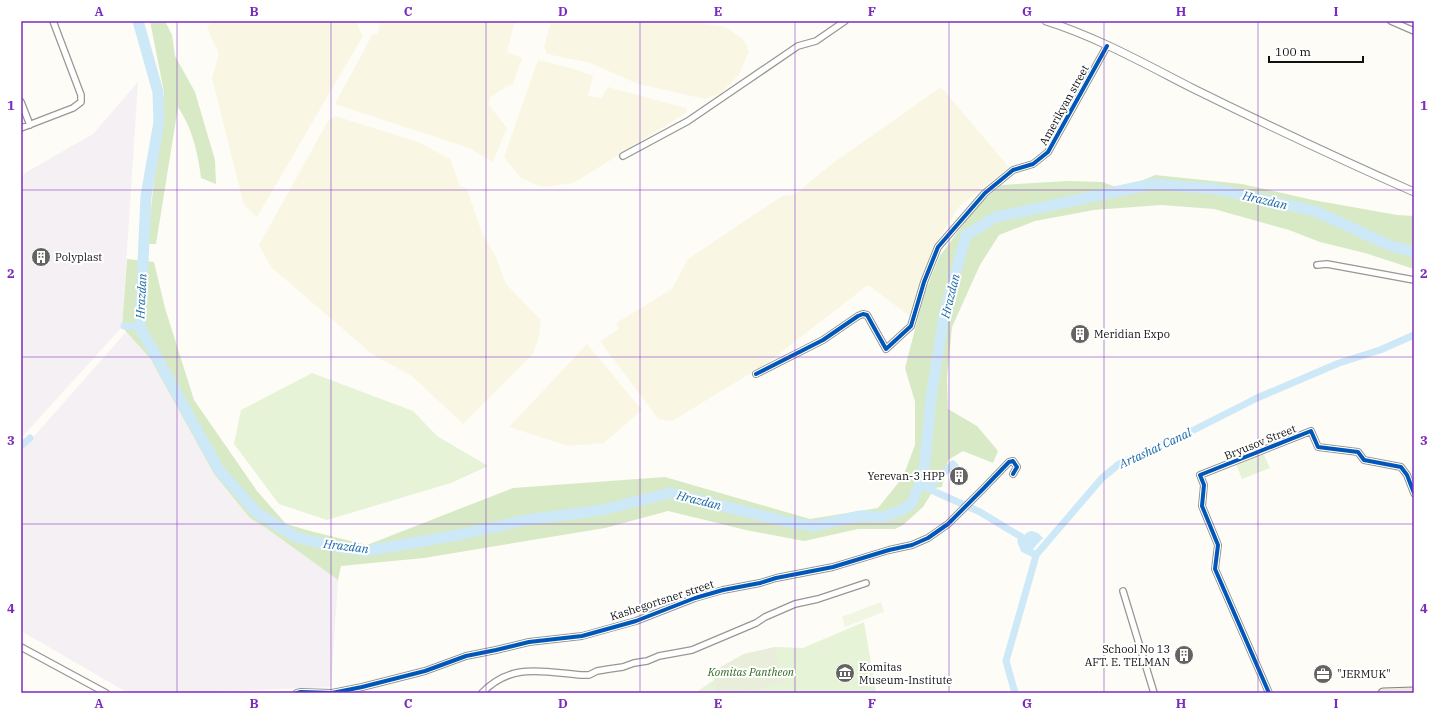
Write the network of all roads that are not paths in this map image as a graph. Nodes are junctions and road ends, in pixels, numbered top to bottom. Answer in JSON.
{"nodes":[{"id":1,"x":53,"y":21,"type":"edge"},
{"id":2,"x":845,"y":21,"type":"edge"},
{"id":3,"x":1046,"y":21,"type":"edge"},
{"id":4,"x":1391,"y":21,"type":"edge"},
{"id":5,"x":1414,"y":31,"type":"edge"},
{"id":6,"x":1107,"y":46,"type":"junction"},
{"id":7,"x":21,"y":102,"type":"edge"},
{"id":8,"x":30,"y":125,"type":"junction"},
{"id":9,"x":21,"y":128,"type":"edge"},
{"id":10,"x":623,"y":156,"type":"dead end"},
{"id":11,"x":1414,"y":192,"type":"edge"},
{"id":12,"x":1317,"y":265,"type":"dead end"},
{"id":13,"x":1414,"y":280,"type":"edge"},
{"id":14,"x":756,"y":374,"type":"dead end"},
{"id":15,"x":1013,"y":474,"type":"dead end"},
{"id":16,"x":1414,"y":493,"type":"edge"},
{"id":17,"x":866,"y":583,"type":"dead end"},
{"id":18,"x":1123,"y":591,"type":"dead end"},
{"id":19,"x":21,"y":647,"type":"edge"},
{"id":20,"x":1414,"y":692,"type":"edge"},
{"id":21,"x":106,"y":693,"type":"edge"},
{"id":22,"x":297,"y":693,"type":"edge"},
{"id":23,"x":482,"y":693,"type":"edge"},
{"id":24,"x":1154,"y":693,"type":"edge"},
{"id":25,"x":1269,"y":693,"type":"edge"},
{"id":26,"x":1383,"y":693,"type":"edge"},
{"id":27,"x":1396,"y":693,"type":"edge"}],
"edges":[{"from":1,"to":8,"type":"street"},
{"from":2,"to":10,"type":"street"},
{"from":3,"to":6,"type":"street"},
{"from":4,"to":5,"type":"street"},
{"from":6,"to":11,"type":"street"},
{"from":6,"to":14,"type":"street","name":"Amerikyan street"},
{"from":7,"to":8,"type":"street"},
{"from":8,"to":9,"type":"street"},
{"from":12,"to":13,"type":"street"},
{"from":15,"to":22,"type":"street","name":"Kashegortsner street"},
{"from":16,"to":25,"type":"street","name":"Bryusov Street"},
{"from":17,"to":23,"type":"street"},
{"from":18,"to":24,"type":"street"},
{"from":19,"to":21,"type":"street"},
{"from":20,"to":27,"type":"main road"},
{"from":26,"to":27,"type":"main road"}]}
